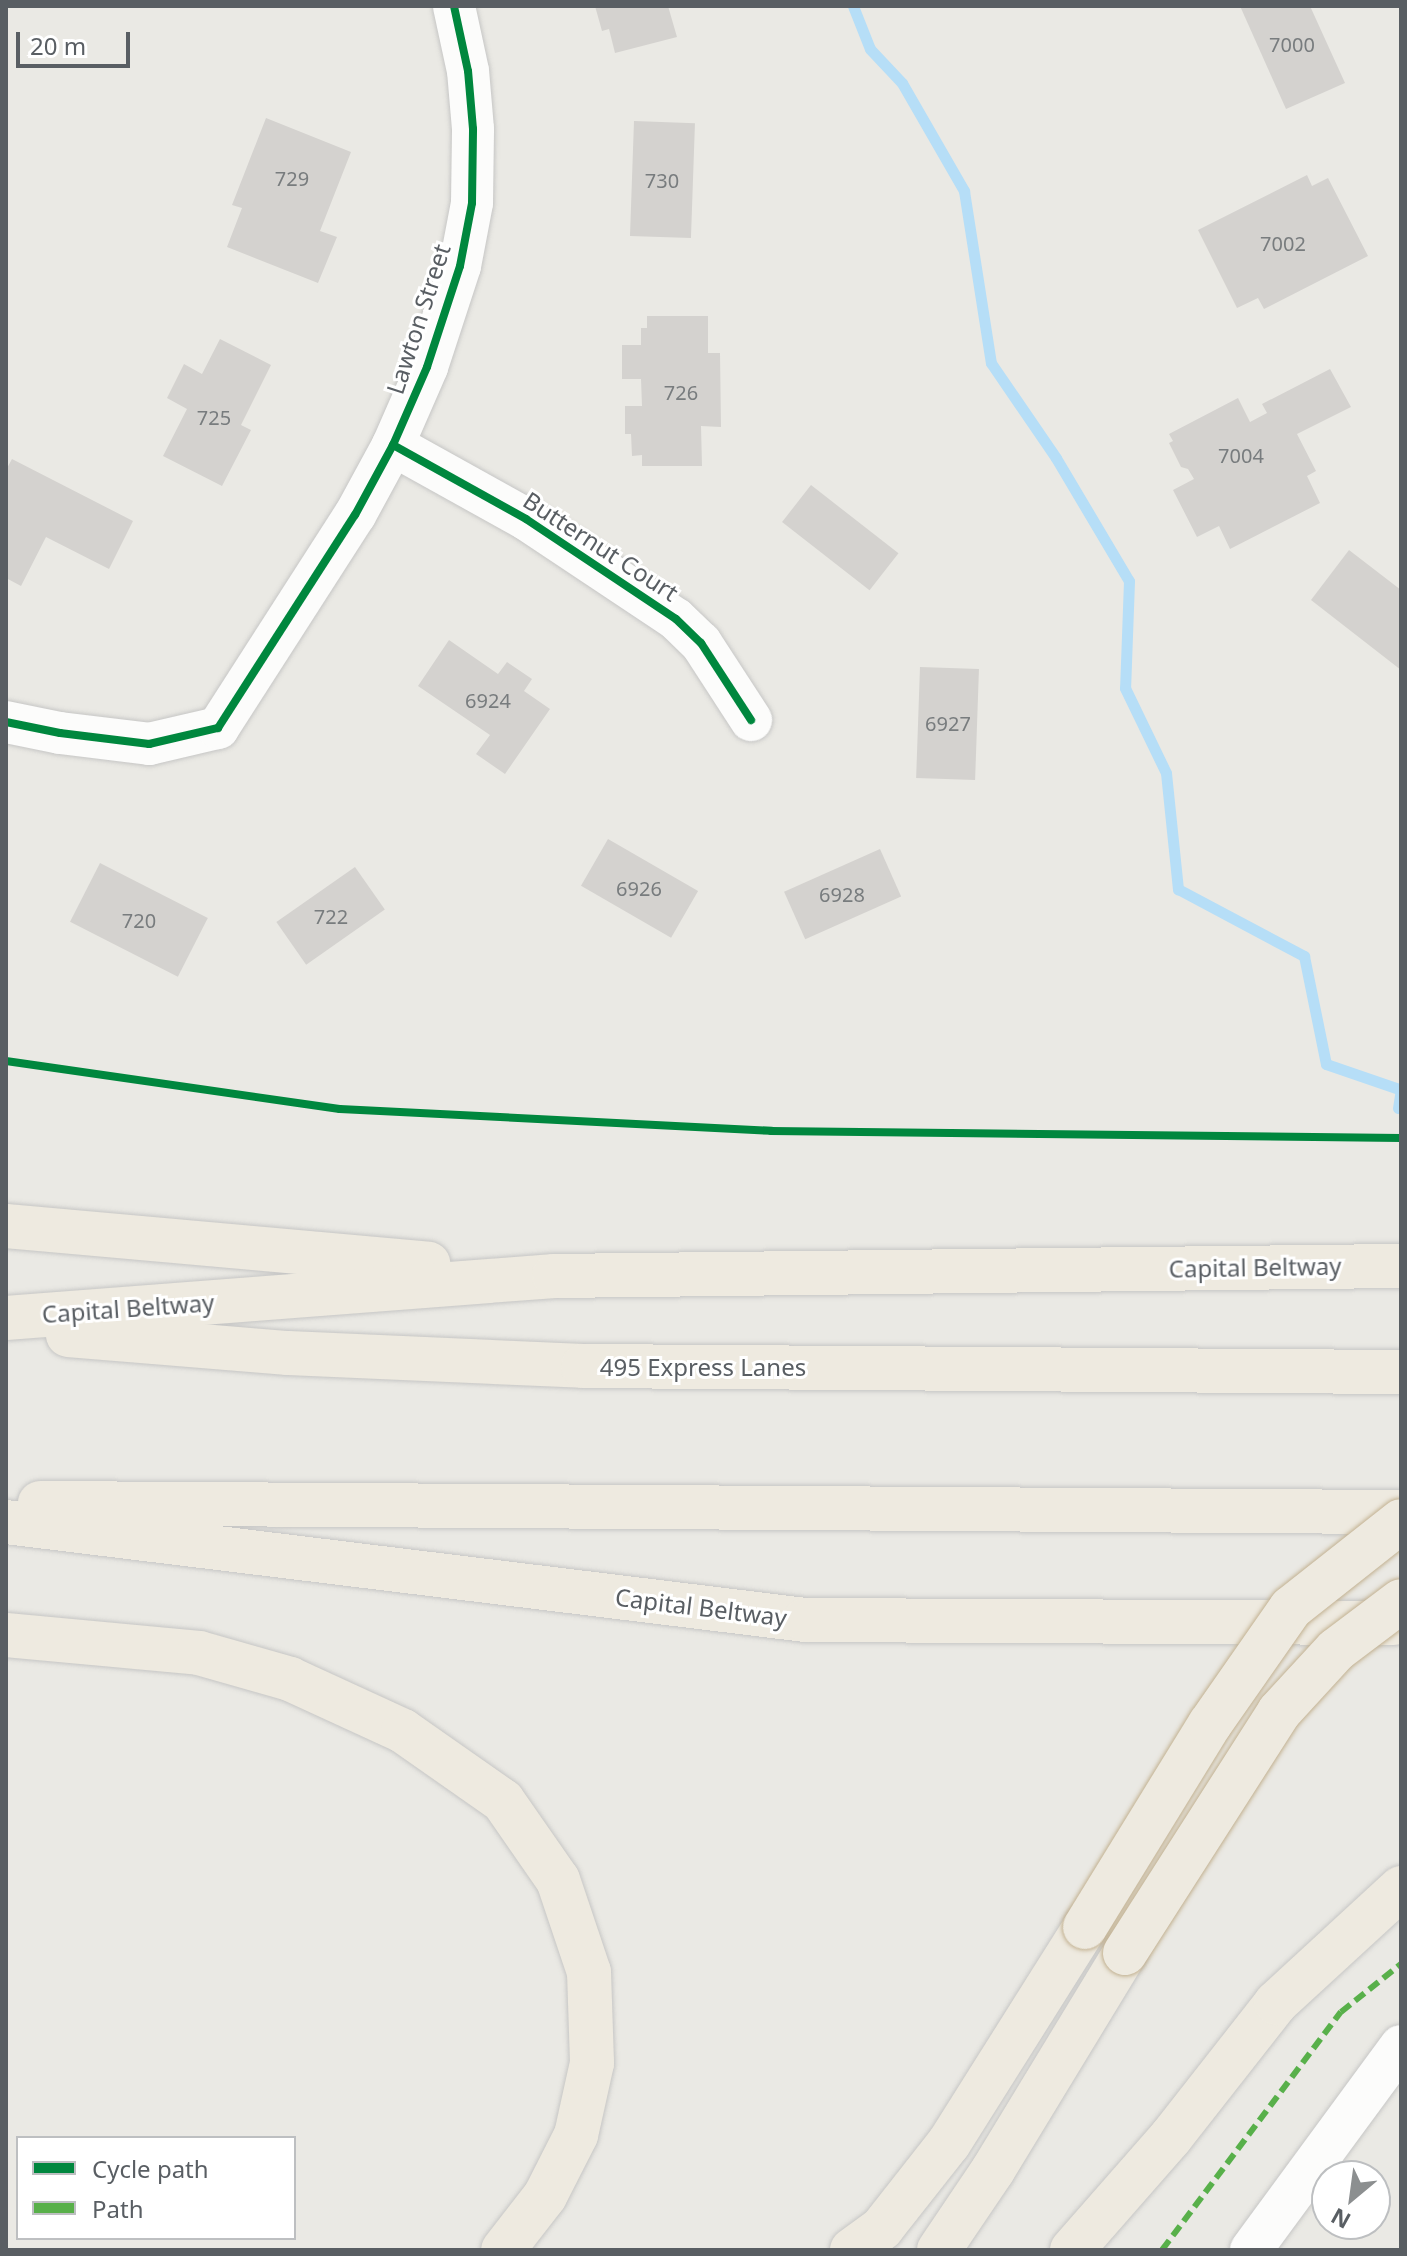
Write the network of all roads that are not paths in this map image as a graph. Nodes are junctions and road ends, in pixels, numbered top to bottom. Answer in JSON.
{"nodes":[{"id":1,"x":454,"y":6,"type":"edge"},
{"id":2,"x":393,"y":445,"type":"junction"},
{"id":3,"x":751,"y":720,"type":"dead end"},
{"id":4,"x":6,"y":722,"type":"edge"},
{"id":5,"x":6,"y":1226,"type":"edge"},
{"id":6,"x":1401,"y":1266,"type":"edge"},
{"id":7,"x":554,"y":1276,"type":"junction"},
{"id":8,"x":6,"y":1318,"type":"edge"},
{"id":9,"x":6,"y":1330,"type":"edge"},
{"id":10,"x":1401,"y":1372,"type":"edge"},
{"id":11,"x":6,"y":1502,"type":"edge"},
{"id":12,"x":1401,"y":1512,"type":"edge"},
{"id":13,"x":1401,"y":1521,"type":"edge"},
{"id":14,"x":6,"y":1522,"type":"edge"},
{"id":15,"x":1401,"y":1601,"type":"edge"},
{"id":16,"x":1401,"y":1623,"type":"edge"},
{"id":17,"x":6,"y":1635,"type":"edge"},
{"id":18,"x":1401,"y":1888,"type":"edge"},
{"id":19,"x":1401,"y":2046,"type":"edge"},
{"id":20,"x":503,"y":2250,"type":"edge"},
{"id":21,"x":852,"y":2250,"type":"edge"},
{"id":22,"x":939,"y":2250,"type":"edge"},
{"id":23,"x":1072,"y":2250,"type":"edge"},
{"id":24,"x":1251,"y":2250,"type":"edge"}],
"edges":[{"from":1,"to":2,"type":"street","name":"Lawton Street"},
{"from":2,"to":3,"type":"street","name":"Butternut Court"},
{"from":2,"to":4,"type":"street","name":"Lawton Street"},
{"from":5,"to":7,"type":"highway"},
{"from":6,"to":7,"type":"highway","name":"Capital Beltway"},
{"from":7,"to":8,"type":"highway","name":"Capital Beltway"},
{"from":9,"to":10,"type":"highway","name":"495 Express Lanes"},
{"from":11,"to":12,"type":"highway"},
{"from":13,"to":21,"type":"highway","bridge":true},
{"from":14,"to":16,"type":"highway","name":"Capital Beltway"},
{"from":15,"to":22,"type":"highway","bridge":true},
{"from":17,"to":20,"type":"highway"},
{"from":18,"to":23,"type":"highway"},
{"from":19,"to":24,"type":"street"}]}
